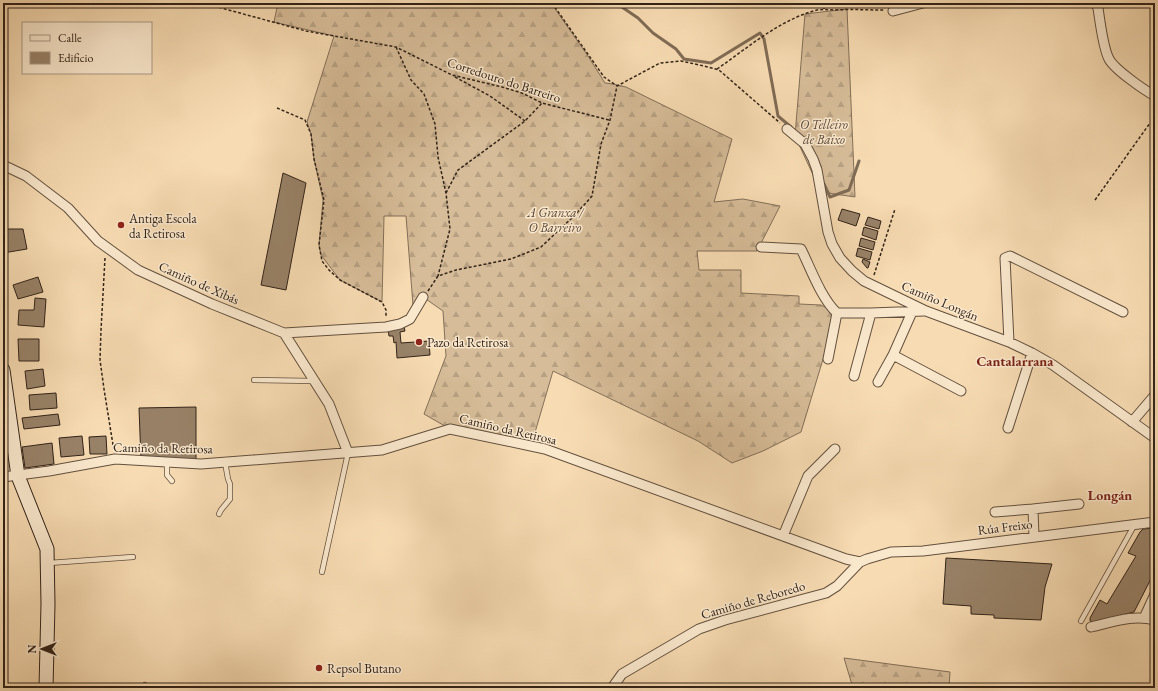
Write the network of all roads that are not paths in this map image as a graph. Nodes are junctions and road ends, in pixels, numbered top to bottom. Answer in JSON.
{"nodes":[{"id":1,"x":923,"y":3,"type":"edge"},
{"id":2,"x":1095,"y":3,"type":"edge"},
{"id":3,"x":893,"y":11,"type":"road end"},
{"id":4,"x":1155,"y":96,"type":"edge"},
{"id":5,"x":787,"y":129,"type":"road end"},
{"id":6,"x":3,"y":165,"type":"edge"},
{"id":7,"x":761,"y":247,"type":"dead end"},
{"id":8,"x":423,"y":297,"type":"road end"},
{"id":9,"x":926,"y":311,"type":"junction"},
{"id":10,"x":912,"y":312,"type":"junction"},
{"id":11,"x":1123,"y":312,"type":"dead end"},
{"id":12,"x":837,"y":313,"type":"junction"},
{"id":13,"x":871,"y":313,"type":"junction"},
{"id":14,"x":284,"y":333,"type":"junction"},
{"id":15,"x":1009,"y":342,"type":"junction"},
{"id":16,"x":1032,"y":353,"type":"junction"},
{"id":17,"x":893,"y":355,"type":"junction"},
{"id":18,"x":828,"y":359,"type":"dead end"},
{"id":19,"x":3,"y":370,"type":"edge"},
{"id":20,"x":854,"y":376,"type":"dead end"},
{"id":21,"x":254,"y":380,"type":"dead end"},
{"id":22,"x":314,"y":381,"type":"junction"},
{"id":23,"x":878,"y":382,"type":"dead end"},
{"id":24,"x":961,"y":391,"type":"dead end"},
{"id":25,"x":1155,"y":395,"type":"edge"},
{"id":26,"x":1132,"y":422,"type":"junction"},
{"id":27,"x":1008,"y":428,"type":"dead end"},
{"id":28,"x":1155,"y":438,"type":"edge"},
{"id":29,"x":835,"y":449,"type":"dead end"},
{"id":30,"x":348,"y":453,"type":"junction"},
{"id":31,"x":167,"y":462,"type":"junction"},
{"id":32,"x":225,"y":462,"type":"junction"},
{"id":33,"x":18,"y":476,"type":"junction"},
{"id":34,"x":3,"y":477,"type":"edge"},
{"id":35,"x":172,"y":481,"type":"dead end"},
{"id":36,"x":1079,"y":504,"type":"dead end"},
{"id":37,"x":1033,"y":509,"type":"junction"},
{"id":38,"x":995,"y":512,"type":"dead end"},
{"id":39,"x":219,"y":514,"type":"dead end"},
{"id":40,"x":1155,"y":522,"type":"edge"},
{"id":41,"x":1135,"y":524,"type":"junction"},
{"id":42,"x":783,"y":536,"type":"junction"},
{"id":43,"x":1034,"y":537,"type":"junction"},
{"id":44,"x":133,"y":557,"type":"dead end"},
{"id":45,"x":860,"y":562,"type":"junction"},
{"id":46,"x":47,"y":563,"type":"junction"},
{"id":47,"x":322,"y":572,"type":"dead end"},
{"id":48,"x":1155,"y":594,"type":"edge"},
{"id":49,"x":1144,"y":618,"type":"junction"},
{"id":50,"x":1155,"y":620,"type":"edge"},
{"id":51,"x":1081,"y":621,"type":"dead end"},
{"id":52,"x":1091,"y":627,"type":"dead end"},
{"id":53,"x":46,"y":688,"type":"edge"},
{"id":54,"x":612,"y":688,"type":"edge"}],
"edges":[{"from":1,"to":3,"type":"street"},
{"from":2,"to":4,"type":"street"},
{"from":5,"to":9,"type":"street","name":"Camiño Longán"},
{"from":6,"to":14,"type":"street","name":"Camiño de Xibás"},
{"from":7,"to":12,"type":"street"},
{"from":8,"to":14,"type":"street"},
{"from":9,"to":10,"type":"street"},
{"from":9,"to":15,"type":"street","name":"Camiño Longán"},
{"from":10,"to":13,"type":"street"},
{"from":10,"to":17,"type":"street"},
{"from":11,"to":15,"type":"street"},
{"from":12,"to":13,"type":"street"},
{"from":12,"to":18,"type":"street"},
{"from":13,"to":20,"type":"street"},
{"from":14,"to":22,"type":"street"},
{"from":15,"to":16,"type":"street","name":"Camiño Longán"},
{"from":16,"to":26,"type":"street","name":"Camiño Longán"},
{"from":16,"to":27,"type":"street"},
{"from":17,"to":23,"type":"street"},
{"from":17,"to":24,"type":"street"},
{"from":19,"to":33,"type":"street"},
{"from":21,"to":22,"type":"lane"},
{"from":22,"to":30,"type":"street"},
{"from":25,"to":26,"type":"street"},
{"from":26,"to":28,"type":"street","name":"Camiño Longán"},
{"from":29,"to":42,"type":"street"},
{"from":30,"to":32,"type":"street","name":"Camiño da Retirosa"},
{"from":30,"to":42,"type":"street","name":"Camiño da Retirosa"},
{"from":30,"to":47,"type":"lane"},
{"from":31,"to":32,"type":"street","name":"Camiño da Retirosa"},
{"from":31,"to":33,"type":"street","name":"Camiño da Retirosa"},
{"from":31,"to":35,"type":"lane"},
{"from":32,"to":39,"type":"lane"},
{"from":33,"to":34,"type":"street","name":"Camiño da Retirosa"},
{"from":33,"to":46,"type":"street"},
{"from":36,"to":37,"type":"street"},
{"from":37,"to":38,"type":"street"},
{"from":37,"to":43,"type":"street"},
{"from":40,"to":41,"type":"street","name":"Rúa Freixo"},
{"from":41,"to":43,"type":"street","name":"Rúa Freixo"},
{"from":41,"to":51,"type":"lane"},
{"from":42,"to":45,"type":"street","name":"Camiño da Retirosa"},
{"from":43,"to":45,"type":"street","name":"Rúa Freixo"},
{"from":44,"to":46,"type":"lane"},
{"from":45,"to":54,"type":"street","name":"Camiño de Reboredo"},
{"from":46,"to":53,"type":"street"},
{"from":48,"to":49,"type":"street"},
{"from":49,"to":50,"type":"street"},
{"from":49,"to":52,"type":"street"}]}
